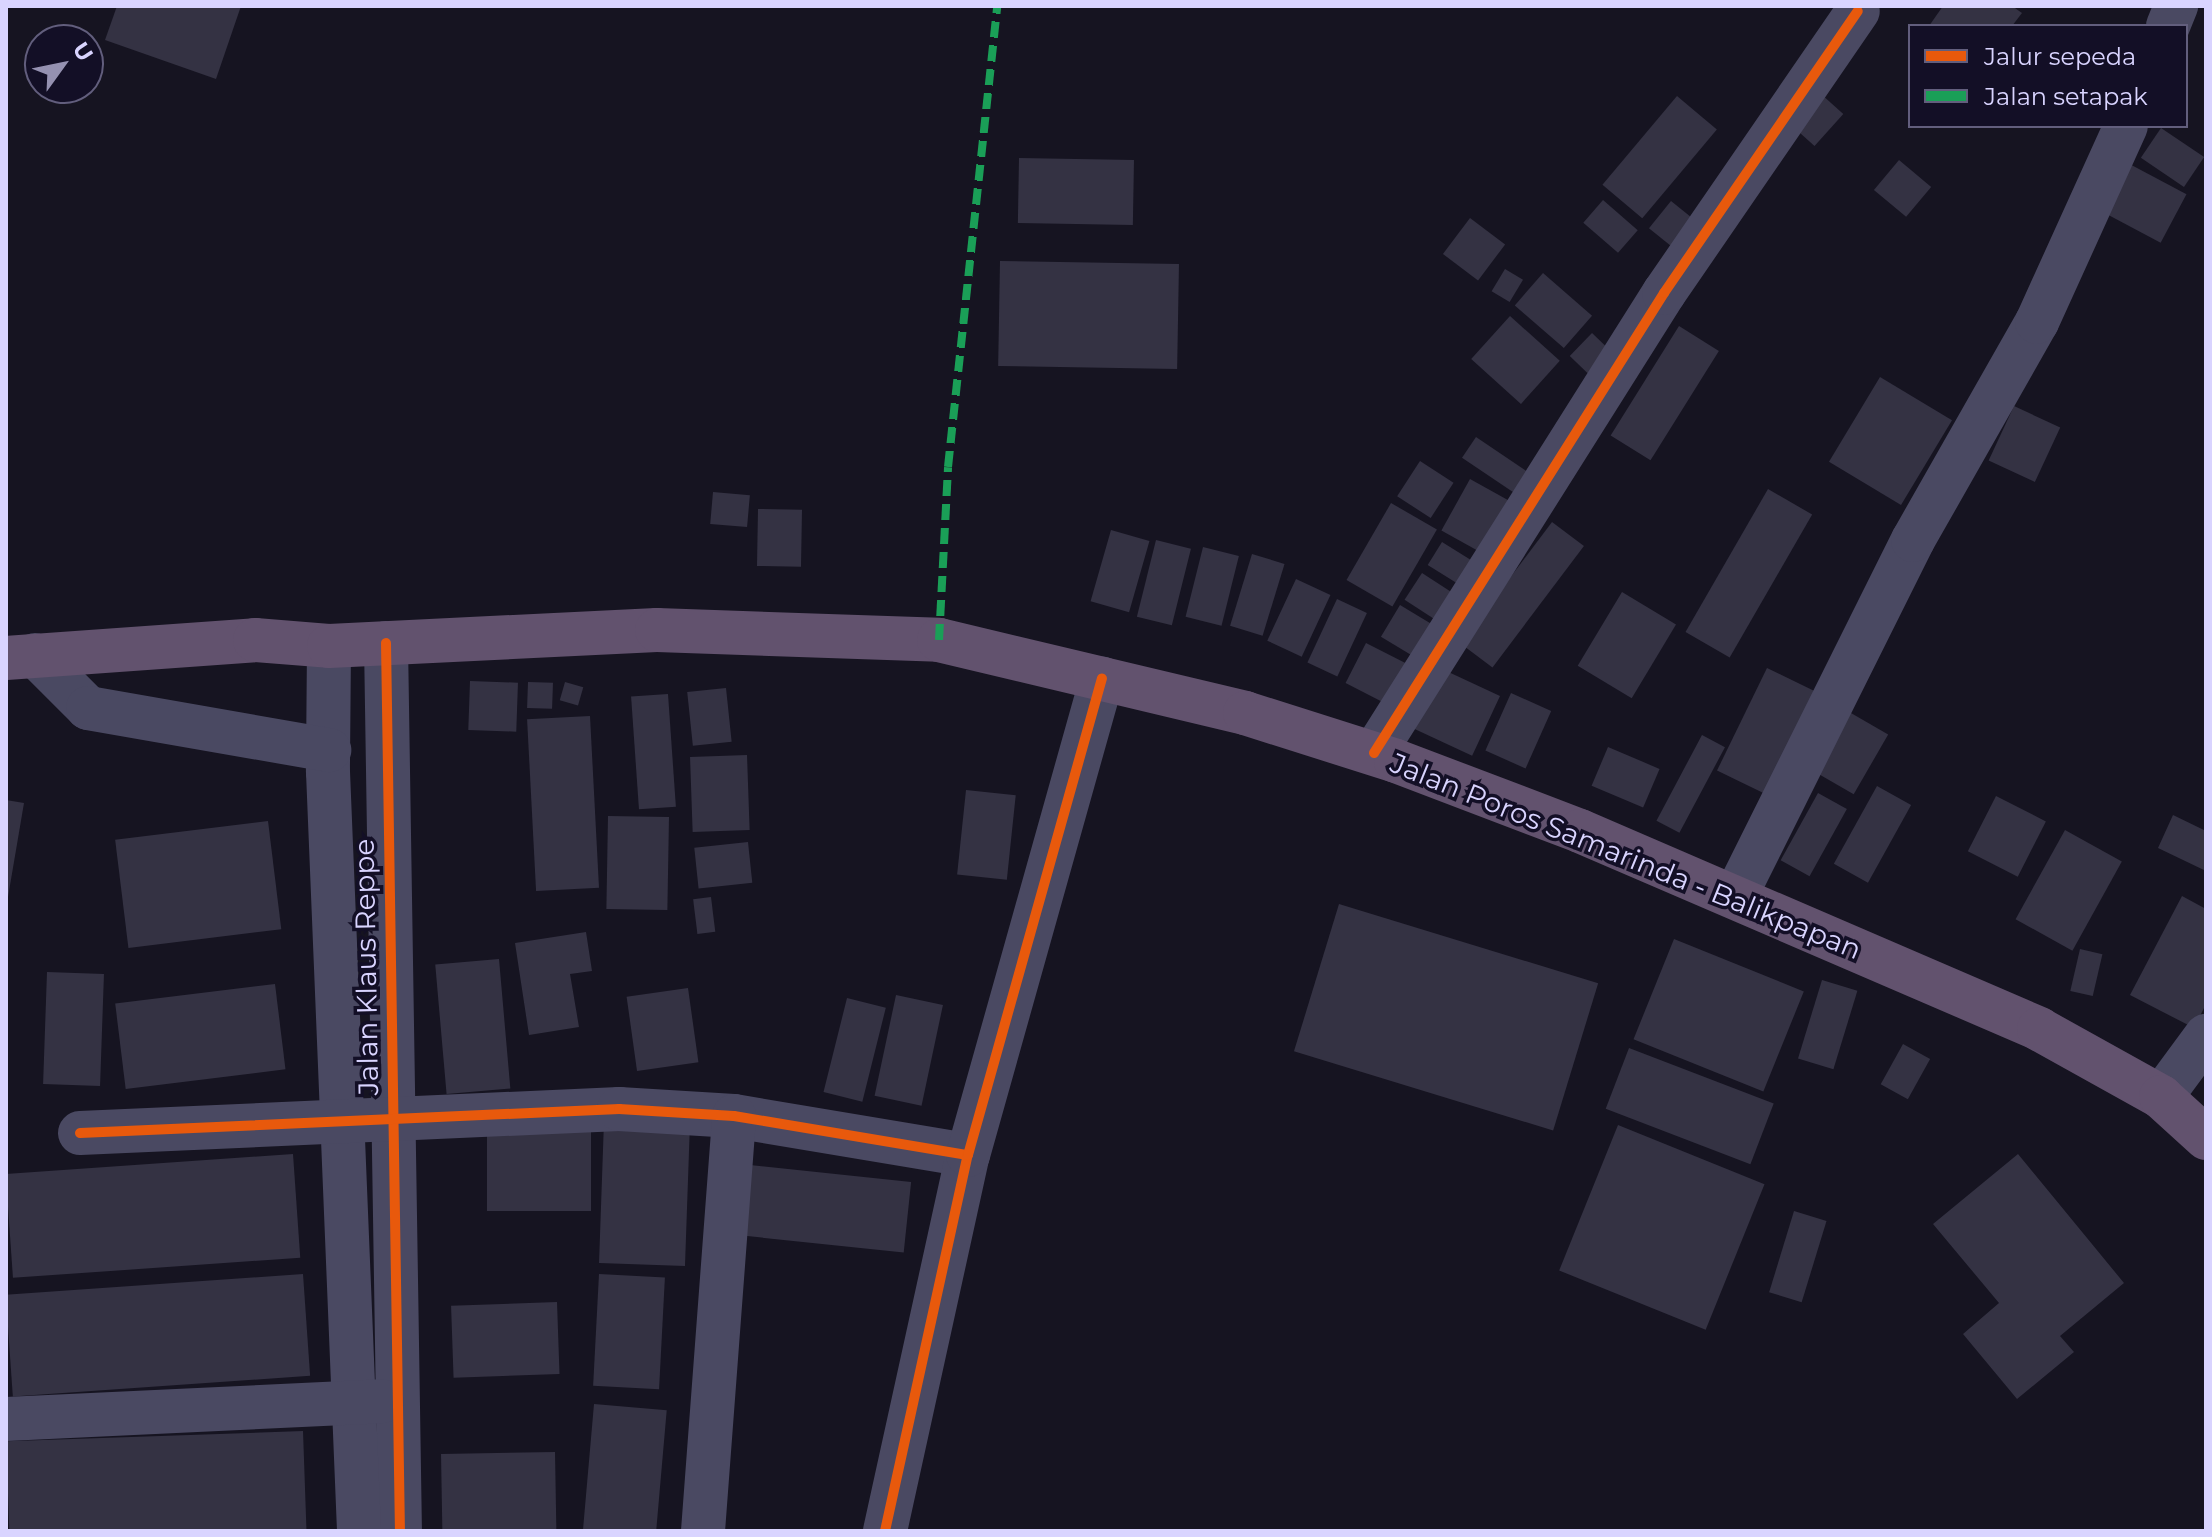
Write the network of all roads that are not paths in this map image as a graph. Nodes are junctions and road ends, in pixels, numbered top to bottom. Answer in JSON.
{"nodes":[{"id":1,"x":1858,"y":11,"type":"dead end"},
{"id":2,"x":2125,"y":128,"type":"edge"},
{"id":3,"x":386,"y":643,"type":"junction"},
{"id":4,"x":329,"y":646,"type":"junction"},
{"id":5,"x":20,"y":657,"type":"edge"},
{"id":6,"x":1102,"y":679,"type":"junction"},
{"id":7,"x":1374,"y":753,"type":"junction"},
{"id":8,"x":329,"y":761,"type":"junction"},
{"id":9,"x":387,"y":769,"type":"junction"},
{"id":10,"x":1735,"y":897,"type":"junction"},
{"id":11,"x":2206,"y":1036,"type":"edge"},
{"id":12,"x":2161,"y":1097,"type":"junction"},
{"id":13,"x":392,"y":1116,"type":"junction"},
{"id":14,"x":734,"y":1116,"type":"junction"},
{"id":15,"x":341,"y":1118,"type":"junction"},
{"id":16,"x":80,"y":1133,"type":"dead end"},
{"id":17,"x":2206,"y":1138,"type":"edge"},
{"id":18,"x":968,"y":1155,"type":"junction"},
{"id":19,"x":352,"y":1399,"type":"junction"},
{"id":20,"x":396,"y":1401,"type":"junction"},
{"id":21,"x":6,"y":1419,"type":"edge"},
{"id":22,"x":359,"y":1531,"type":"edge"},
{"id":23,"x":400,"y":1531,"type":"edge"},
{"id":24,"x":703,"y":1531,"type":"edge"},
{"id":25,"x":885,"y":1531,"type":"edge"}],
"edges":[{"from":1,"to":7,"type":"street"},
{"from":2,"to":10,"type":"street"},
{"from":3,"to":4,"type":"highway","name":"Jalan Poros Samarinda - Balikpapan"},
{"from":3,"to":6,"type":"highway","name":"Jalan Poros Samarinda - Balikpapan"},
{"from":3,"to":9,"type":"street","name":"Jalan Klaus Reppe"},
{"from":4,"to":5,"type":"highway","name":"Jalan Poros Samarinda - Balikpapan"},
{"from":4,"to":8,"type":"street","name":"Jalan Klaus Reppe"},
{"from":5,"to":8,"type":"street"},
{"from":6,"to":7,"type":"highway","name":"Jalan Poros Samarinda - Balikpapan"},
{"from":6,"to":18,"type":"street"},
{"from":7,"to":10,"type":"highway","name":"Jalan Poros Samarinda - Balikpapan"},
{"from":8,"to":9,"type":"street"},
{"from":8,"to":15,"type":"street","name":"Jalan Klaus Reppe"},
{"from":9,"to":13,"type":"street","name":"Jalan Klaus Reppe"},
{"from":10,"to":12,"type":"highway","name":"Jalan Poros Samarinda - Balikpapan"},
{"from":11,"to":12,"type":"street"},
{"from":12,"to":17,"type":"highway","name":"Jalan Poros Samarinda - Balikpapan"},
{"from":13,"to":14,"type":"street"},
{"from":13,"to":15,"type":"street"},
{"from":13,"to":20,"type":"street","name":"Jalan Klaus Reppe"},
{"from":14,"to":18,"type":"street"},
{"from":14,"to":24,"type":"street"},
{"from":15,"to":16,"type":"street"},
{"from":15,"to":19,"type":"street","name":"Jalan Klaus Reppe"},
{"from":18,"to":25,"type":"street"},
{"from":19,"to":20,"type":"street"},
{"from":19,"to":21,"type":"street"},
{"from":19,"to":22,"type":"street","name":"Jalan Klaus Reppe"},
{"from":20,"to":23,"type":"street","name":"Jalan Klaus Reppe"}]}
